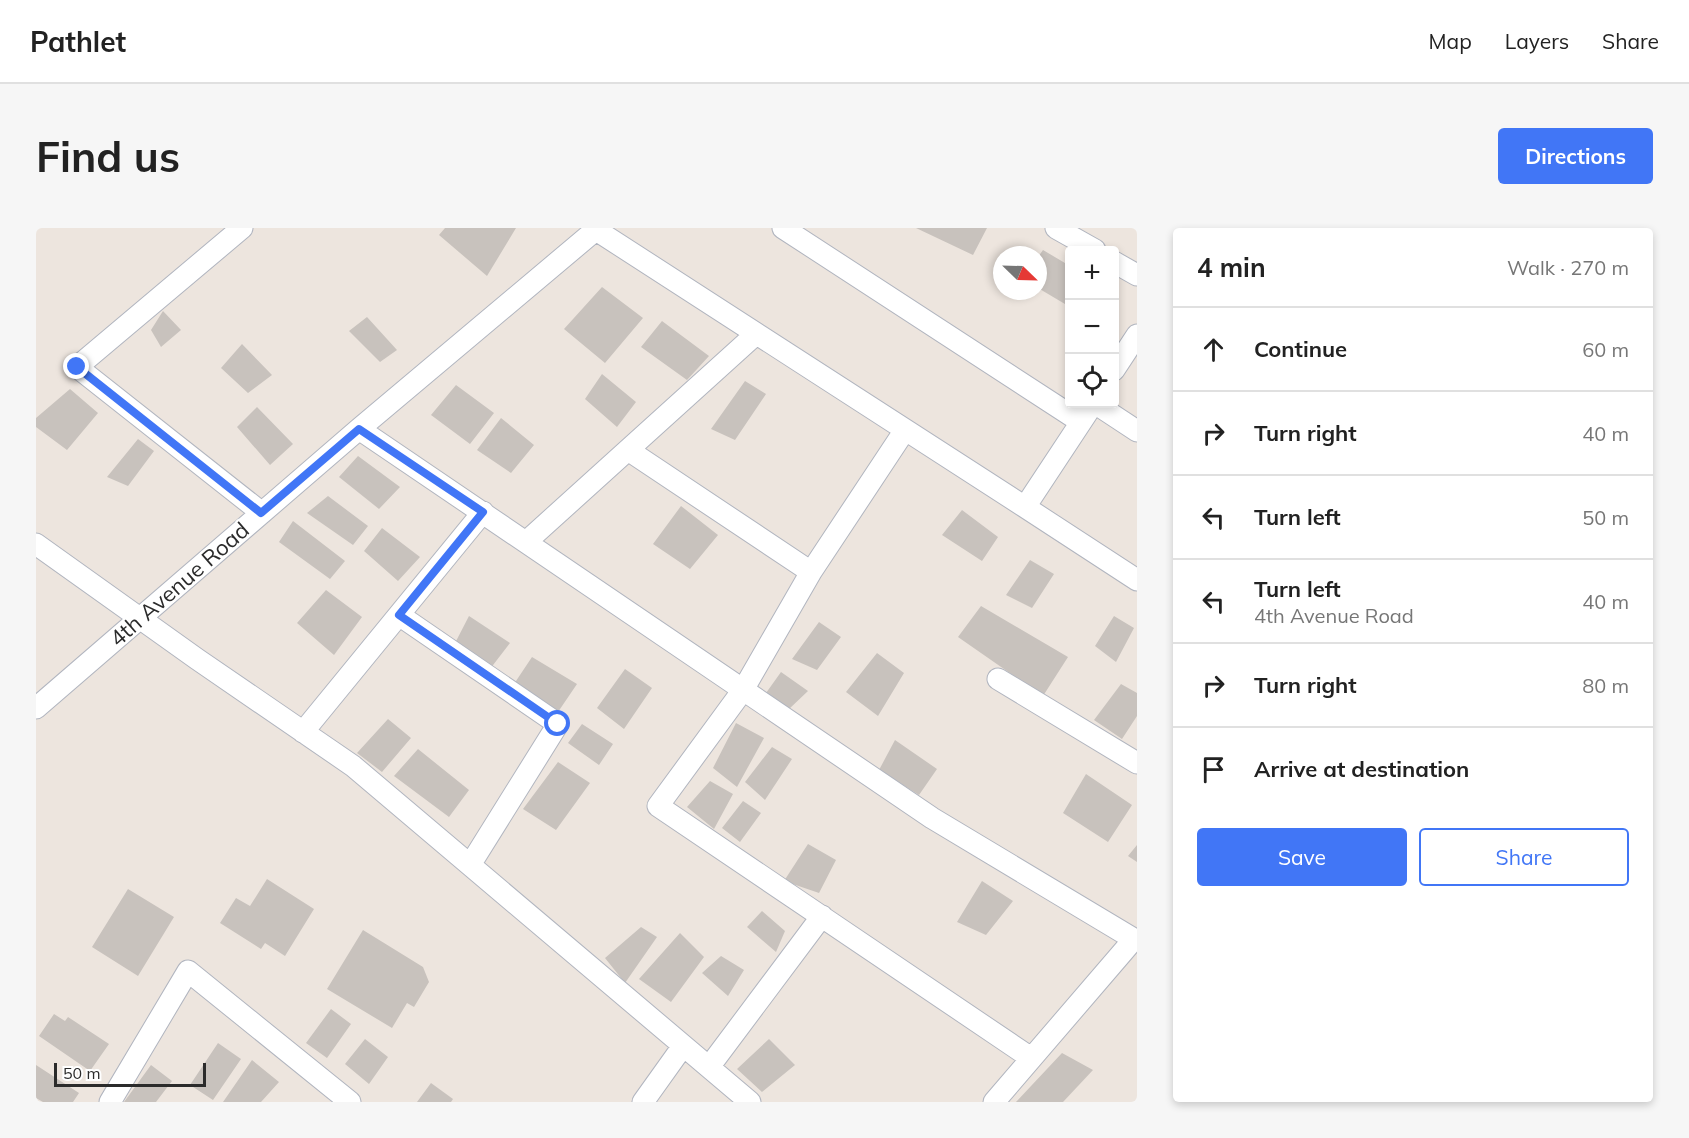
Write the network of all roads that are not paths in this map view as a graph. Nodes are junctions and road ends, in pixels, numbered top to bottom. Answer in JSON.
{"nodes":[{"id":1,"x":242,"y":228,"type":"edge"},
{"id":2,"x":783,"y":228,"type":"edge"},
{"id":3,"x":1056,"y":228,"type":"edge"},
{"id":4,"x":595,"y":229,"type":"edge"},
{"id":5,"x":1088,"y":246,"type":"edge"},
{"id":6,"x":1119,"y":265,"type":"edge"},
{"id":7,"x":1137,"y":275,"type":"edge"},
{"id":8,"x":756,"y":334,"type":"junction"},
{"id":9,"x":1137,"y":335,"type":"edge"},
{"id":10,"x":1119,"y":362,"type":"edge"},
{"id":11,"x":1091,"y":408,"type":"edge"},
{"id":12,"x":1100,"y":408,"type":"edge"},
{"id":13,"x":1081,"y":422,"type":"junction"},
{"id":14,"x":359,"y":429,"type":"junction"},
{"id":15,"x":904,"y":430,"type":"junction"},
{"id":16,"x":1137,"y":431,"type":"edge"},
{"id":17,"x":628,"y":450,"type":"junction"},
{"id":18,"x":1025,"y":507,"type":"junction"},
{"id":19,"x":483,"y":512,"type":"junction"},
{"id":20,"x":261,"y":513,"type":"junction"},
{"id":21,"x":526,"y":542,"type":"junction"},
{"id":22,"x":36,"y":544,"type":"edge"},
{"id":23,"x":811,"y":572,"type":"junction"},
{"id":24,"x":1137,"y":580,"type":"edge"},
{"id":25,"x":399,"y":615,"type":"junction"},
{"id":26,"x":139,"y":618,"type":"junction"},
{"id":27,"x":998,"y":679,"type":"dead end"},
{"id":28,"x":743,"y":690,"type":"junction"},
{"id":29,"x":36,"y":708,"type":"edge"},
{"id":30,"x":303,"y":732,"type":"junction"},
{"id":31,"x":1137,"y":763,"type":"edge"},
{"id":32,"x":470,"y":865,"type":"junction"},
{"id":33,"x":822,"y":916,"type":"junction"},
{"id":34,"x":1136,"y":940,"type":"edge"},
{"id":35,"x":683,"y":1046,"type":"junction"},
{"id":36,"x":1031,"y":1058,"type":"junction"},
{"id":37,"x":709,"y":1067,"type":"junction"},
{"id":38,"x":110,"y":1102,"type":"edge"},
{"id":39,"x":350,"y":1102,"type":"edge"},
{"id":40,"x":643,"y":1102,"type":"edge"},
{"id":41,"x":750,"y":1102,"type":"edge"},
{"id":42,"x":994,"y":1102,"type":"edge"}],
"edges":[{"from":1,"to":20,"type":"street"},
{"from":2,"to":13,"type":"street"},
{"from":3,"to":5,"type":"street"},
{"from":4,"to":8,"type":"street"},
{"from":4,"to":14,"type":"street","name":"4th Avenue Road"},
{"from":6,"to":7,"type":"street"},
{"from":8,"to":15,"type":"street"},
{"from":8,"to":17,"type":"street"},
{"from":9,"to":10,"type":"street"},
{"from":11,"to":13,"type":"street"},
{"from":12,"to":16,"type":"street"},
{"from":13,"to":18,"type":"street"},
{"from":14,"to":19,"type":"street"},
{"from":14,"to":20,"type":"street","name":"4th Avenue Road"},
{"from":15,"to":18,"type":"street"},
{"from":15,"to":23,"type":"street"},
{"from":17,"to":21,"type":"street"},
{"from":17,"to":23,"type":"street"},
{"from":18,"to":24,"type":"street"},
{"from":19,"to":21,"type":"street"},
{"from":19,"to":25,"type":"street"},
{"from":20,"to":26,"type":"street","name":"4th Avenue Road"},
{"from":21,"to":28,"type":"street"},
{"from":22,"to":26,"type":"street"},
{"from":23,"to":28,"type":"street"},
{"from":25,"to":30,"type":"street"},
{"from":25,"to":32,"type":"street"},
{"from":26,"to":29,"type":"street","name":"4th Avenue Road"},
{"from":26,"to":30,"type":"street"},
{"from":27,"to":31,"type":"street"},
{"from":28,"to":33,"type":"street"},
{"from":28,"to":34,"type":"street"},
{"from":30,"to":32,"type":"street"},
{"from":32,"to":35,"type":"street"},
{"from":33,"to":36,"type":"street"},
{"from":33,"to":37,"type":"street"},
{"from":34,"to":36,"type":"street"},
{"from":35,"to":37,"type":"street"},
{"from":35,"to":40,"type":"street"},
{"from":36,"to":42,"type":"street"},
{"from":37,"to":41,"type":"street"},
{"from":38,"to":39,"type":"street"}]}
